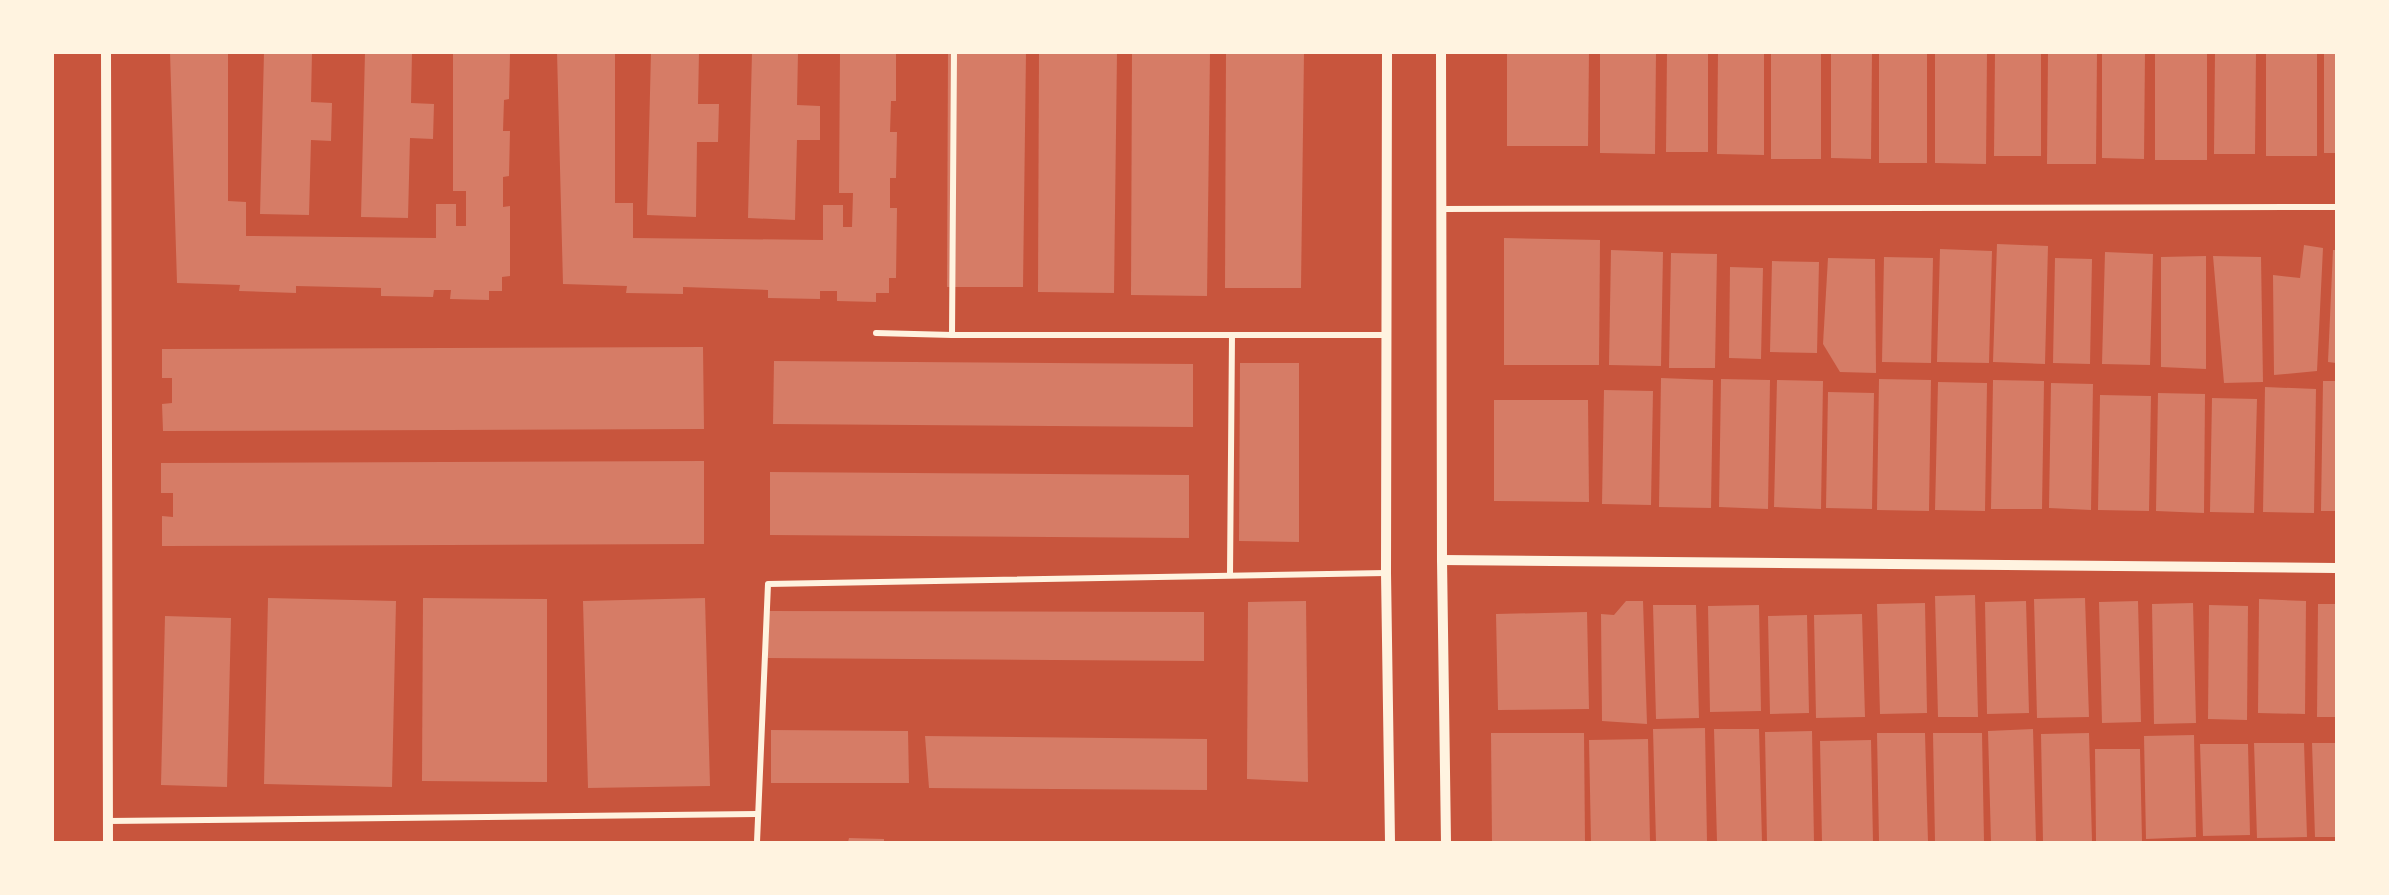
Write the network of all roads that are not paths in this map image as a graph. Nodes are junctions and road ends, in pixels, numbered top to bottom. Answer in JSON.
{"nodes":[{"id":1,"x":106,"y":52,"type":"edge"},
{"id":2,"x":954,"y":52,"type":"edge"},
{"id":3,"x":1387,"y":52,"type":"edge"},
{"id":4,"x":1441,"y":52,"type":"edge"},
{"id":5,"x":2337,"y":207,"type":"edge"},
{"id":6,"x":1441,"y":208,"type":"junction"},
{"id":7,"x":876,"y":333,"type":"dead end"},
{"id":8,"x":952,"y":335,"type":"junction"},
{"id":9,"x":1232,"y":335,"type":"junction"},
{"id":10,"x":1386,"y":335,"type":"junction"},
{"id":11,"x":1442,"y":560,"type":"junction"},
{"id":12,"x":2337,"y":568,"type":"edge"},
{"id":13,"x":1386,"y":573,"type":"junction"},
{"id":14,"x":1230,"y":575,"type":"junction"},
{"id":15,"x":757,"y":814,"type":"junction"},
{"id":16,"x":108,"y":820,"type":"junction"},
{"id":17,"x":108,"y":843,"type":"edge"},
{"id":18,"x":757,"y":843,"type":"edge"},
{"id":19,"x":1390,"y":843,"type":"edge"},
{"id":20,"x":1446,"y":843,"type":"edge"}],
"edges":[{"from":1,"to":16,"type":"street"},
{"from":2,"to":8,"type":"street"},
{"from":3,"to":10,"type":"street"},
{"from":4,"to":6,"type":"street"},
{"from":5,"to":6,"type":"street"},
{"from":6,"to":11,"type":"street"},
{"from":7,"to":8,"type":"street"},
{"from":8,"to":9,"type":"street"},
{"from":9,"to":10,"type":"street"},
{"from":9,"to":14,"type":"street"},
{"from":10,"to":13,"type":"street"},
{"from":11,"to":12,"type":"street"},
{"from":11,"to":20,"type":"street"},
{"from":13,"to":14,"type":"street"},
{"from":13,"to":19,"type":"street"},
{"from":14,"to":15,"type":"street"},
{"from":15,"to":16,"type":"street"},
{"from":15,"to":18,"type":"street"},
{"from":16,"to":17,"type":"street"}]}
